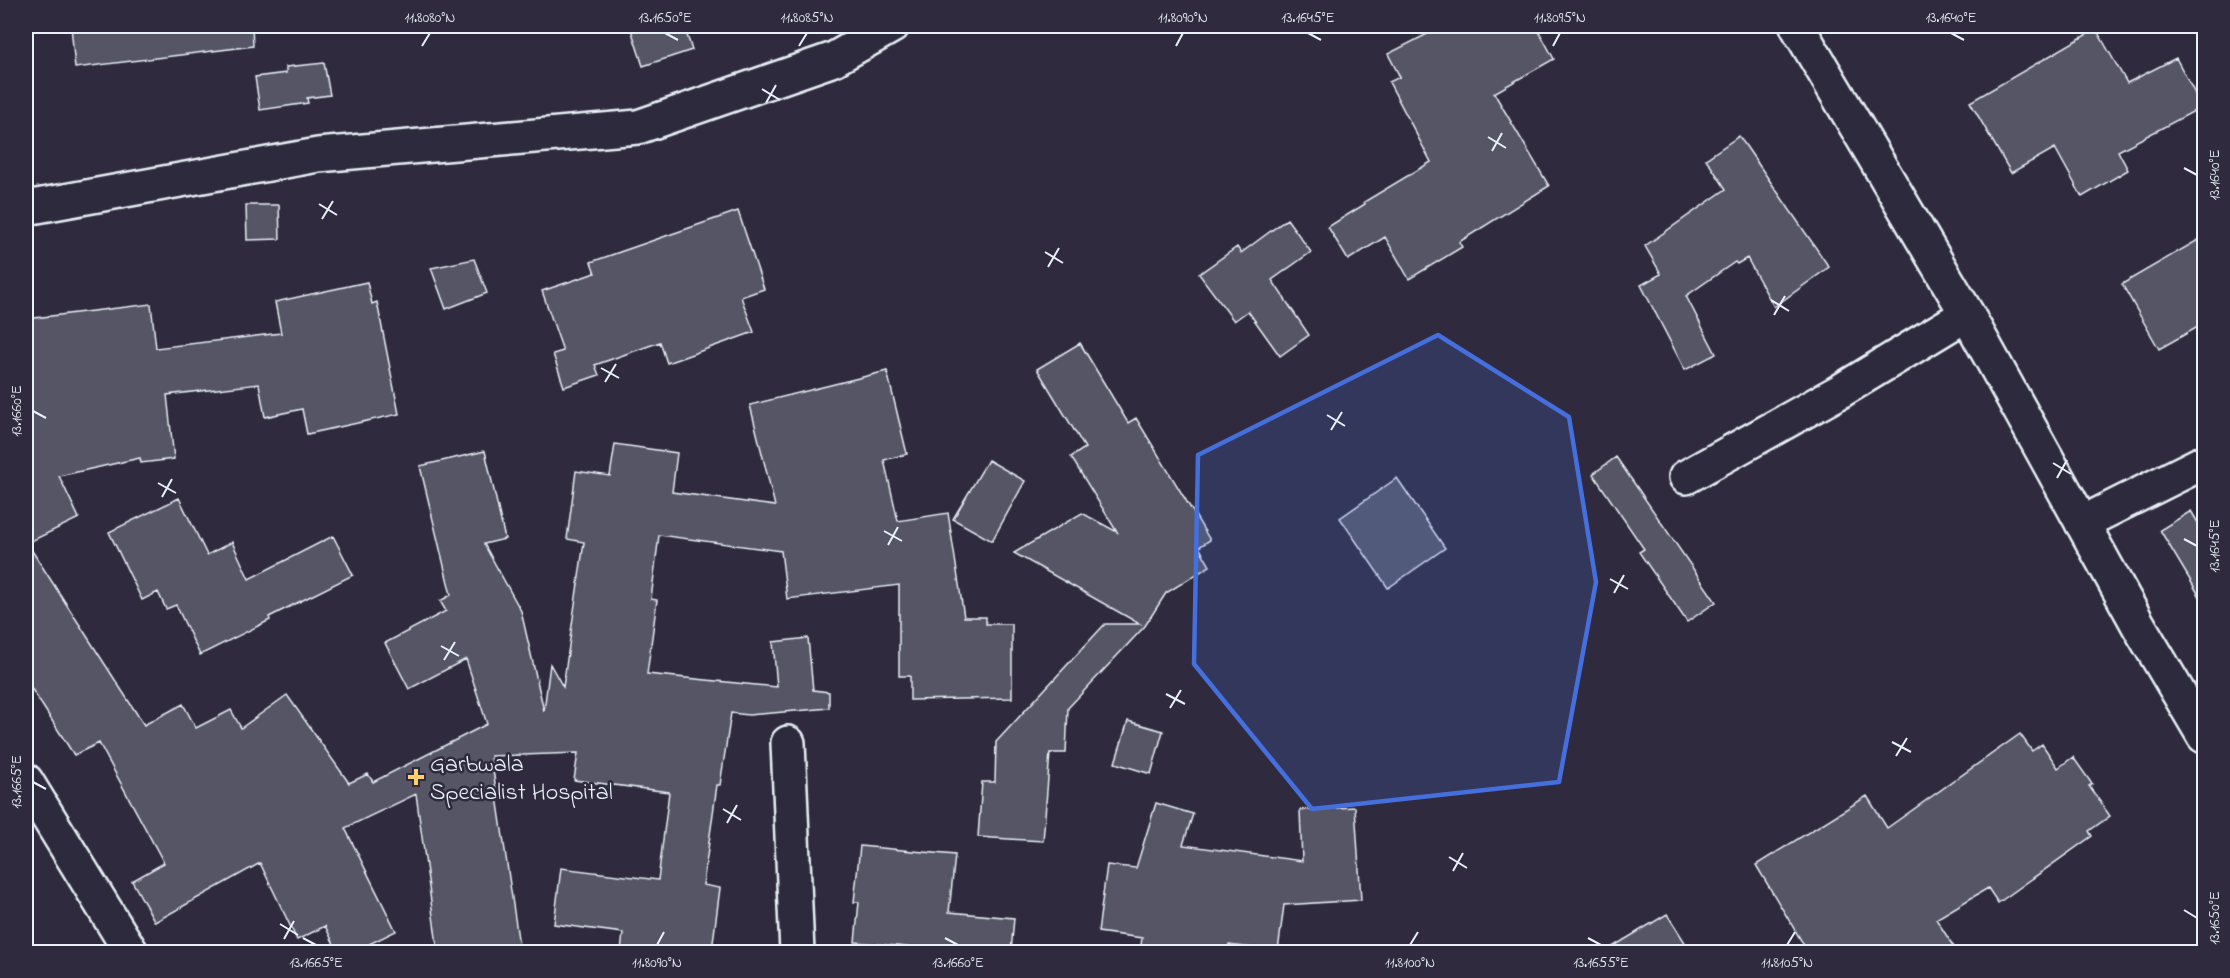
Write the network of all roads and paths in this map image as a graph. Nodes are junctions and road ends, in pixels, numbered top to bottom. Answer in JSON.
{"nodes":[{"id":1,"x":892,"y":26,"type":"edge"},
{"id":2,"x":1797,"y":26,"type":"edge"},
{"id":3,"x":26,"y":208,"type":"edge"},
{"id":4,"x":1967,"y":314,"type":"junction"},
{"id":5,"x":2205,"y":462,"type":"edge"},
{"id":6,"x":1686,"y":477,"type":"dead end"},
{"id":7,"x":2082,"y":523,"type":"junction"},
{"id":8,"x":2205,"y":735,"type":"edge"},
{"id":9,"x":788,"y":744,"type":"dead end"},
{"id":10,"x":26,"y":781,"type":"edge"},
{"id":11,"x":130,"y":952,"type":"edge"},
{"id":12,"x":796,"y":952,"type":"edge"}],
"edges":[{"from":1,"to":3,"type":"street"},
{"from":2,"to":4,"type":"street"},
{"from":4,"to":6,"type":"street"},
{"from":4,"to":7,"type":"street"},
{"from":5,"to":7,"type":"street"},
{"from":7,"to":8,"type":"street"},
{"from":9,"to":12,"type":"street"},
{"from":10,"to":11,"type":"street"}]}
